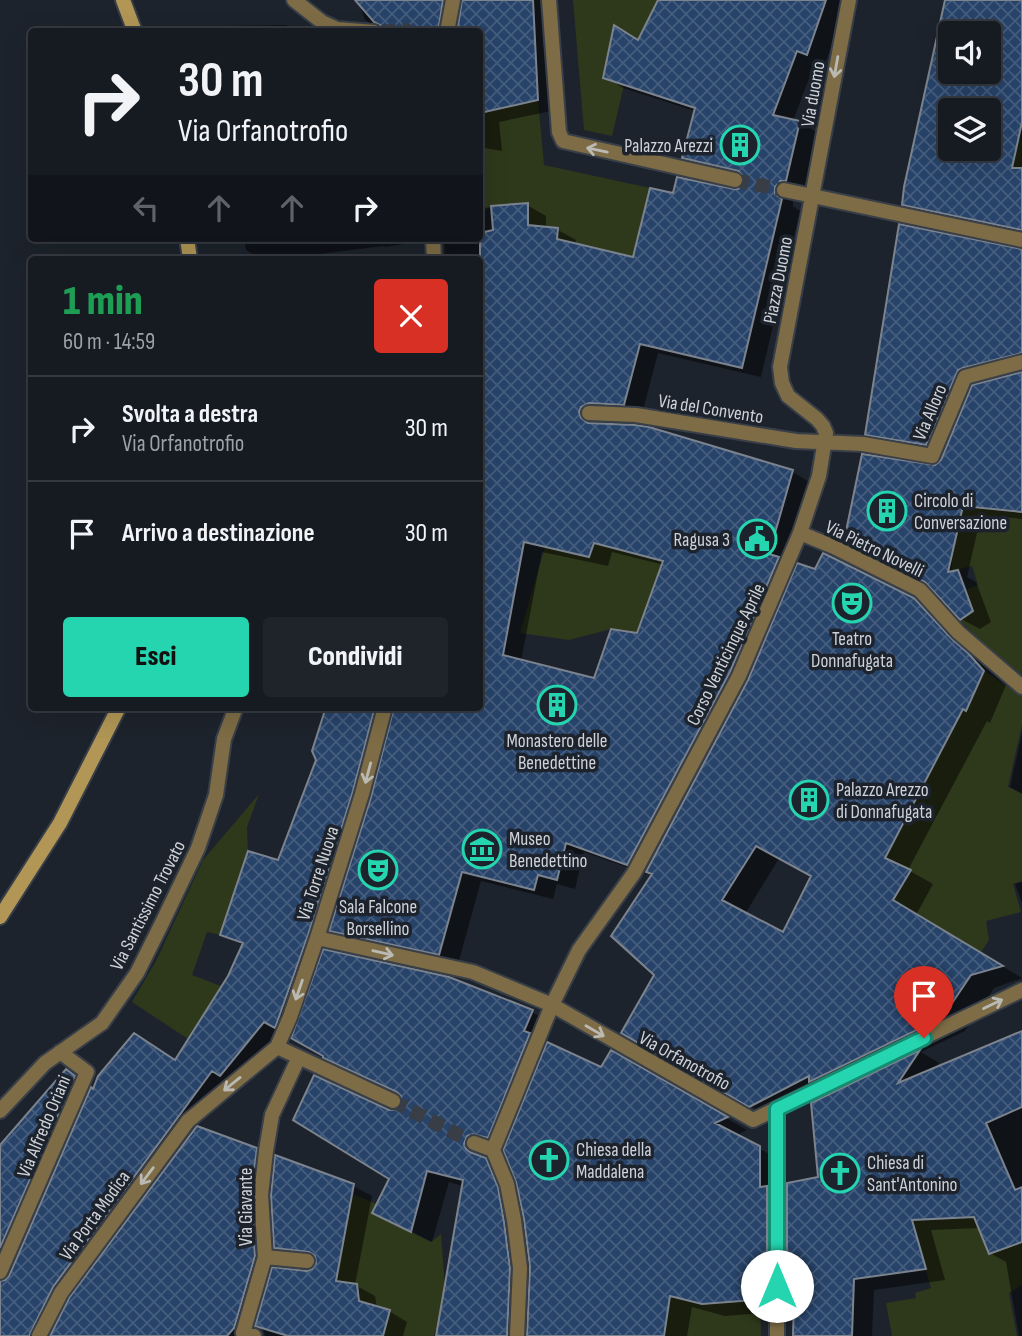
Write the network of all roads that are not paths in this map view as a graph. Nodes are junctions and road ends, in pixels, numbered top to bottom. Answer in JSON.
{"nodes":[{"id":1,"x":123,"y":0,"type":"edge"},
{"id":2,"x":294,"y":0,"type":"edge"},
{"id":3,"x":453,"y":0,"type":"edge"},
{"id":4,"x":549,"y":0,"type":"edge"},
{"id":5,"x":849,"y":0,"type":"edge"},
{"id":6,"x":134,"y":28,"type":"edge"},
{"id":7,"x":335,"y":28,"type":"edge"},
{"id":8,"x":448,"y":28,"type":"edge"},
{"id":9,"x":735,"y":180,"type":"tunnel mouth"},
{"id":10,"x":784,"y":190,"type":"tunnel mouth"},
{"id":11,"x":813,"y":196,"type":"junction"},
{"id":12,"x":1022,"y":240,"type":"edge"},
{"id":13,"x":1022,"y":362,"type":"edge"},
{"id":14,"x":589,"y":413,"type":"dead end"},
{"id":15,"x":826,"y":443,"type":"junction"},
{"id":16,"x":800,"y":533,"type":"junction"},
{"id":17,"x":1022,"y":687,"type":"edge"},
{"id":18,"x":117,"y":711,"type":"edge"},
{"id":19,"x":234,"y":711,"type":"edge"},
{"id":20,"x":384,"y":711,"type":"edge"},
{"id":21,"x":0,"y":917,"type":"edge"},
{"id":22,"x":317,"y":938,"type":"junction"},
{"id":23,"x":1022,"y":990,"type":"edge"},
{"id":24,"x":552,"y":1005,"type":"junction"},
{"id":25,"x":277,"y":1047,"type":"junction"},
{"id":26,"x":60,"y":1052,"type":"junction"},
{"id":27,"x":299,"y":1057,"type":"junction"},
{"id":28,"x":393,"y":1101,"type":"tunnel mouth"},
{"id":29,"x":777,"y":1109,"type":"junction"},
{"id":30,"x":0,"y":1111,"type":"edge"},
{"id":31,"x":474,"y":1143,"type":"tunnel mouth"},
{"id":32,"x":493,"y":1150,"type":"junction"},
{"id":33,"x":265,"y":1257,"type":"junction"},
{"id":34,"x":307,"y":1261,"type":"dead end"},
{"id":35,"x":0,"y":1272,"type":"edge"},
{"id":36,"x":39,"y":1336,"type":"edge"},
{"id":37,"x":254,"y":1336,"type":"edge"},
{"id":38,"x":517,"y":1336,"type":"edge"},
{"id":39,"x":777,"y":1336,"type":"edge"}],
"edges":[{"from":1,"to":6,"type":"street"},
{"from":2,"to":7,"type":"street"},
{"from":3,"to":8,"type":"street"},
{"from":9,"to":4,"type":"street","one_way":true},
{"from":5,"to":11,"type":"street","name":"Via duomo","one_way":true},
{"from":10,"to":11,"type":"street"},
{"from":11,"to":12,"type":"street"},
{"from":11,"to":15,"type":"street","name":"Piazza Duomo"},
{"from":13,"to":15,"type":"street","name":"Via Alloro"},
{"from":14,"to":15,"type":"street","name":"Via del Convento"},
{"from":15,"to":16,"type":"street","name":"Corso Venticinque Aprile"},
{"from":16,"to":17,"type":"street","name":"Via Pietro Novelli"},
{"from":16,"to":24,"type":"street","name":"Corso Venticinque Aprile"},
{"from":18,"to":21,"type":"street"},
{"from":19,"to":26,"type":"street","name":"Via Santissimo Trovato"},
{"from":20,"to":22,"type":"street","name":"Via Torre Nuova","one_way":true},
{"from":22,"to":24,"type":"street","name":"Via Orfanotrofio","one_way":true},
{"from":22,"to":25,"type":"street","name":"Via Torre Nuova","one_way":true},
{"from":29,"to":23,"type":"street","name":"Via Orfanotrofio","one_way":true},
{"from":24,"to":29,"type":"street","name":"Via Orfanotrofio","one_way":true},
{"from":24,"to":32,"type":"street"},
{"from":25,"to":27,"type":"street"},
{"from":25,"to":36,"type":"street","name":"Via Porta Modica","one_way":true},
{"from":26,"to":30,"type":"street","name":"Via Santissimo Trovato"},
{"from":26,"to":35,"type":"street","name":"Via Alfredo Oriani"},
{"from":27,"to":28,"type":"street"},
{"from":27,"to":33,"type":"street","name":"Via Giavante"},
{"from":29,"to":39,"type":"street"},
{"from":31,"to":32,"type":"street"},
{"from":32,"to":38,"type":"street"},
{"from":33,"to":34,"type":"street"},
{"from":33,"to":37,"type":"street","name":"Via Giavante"}]}
